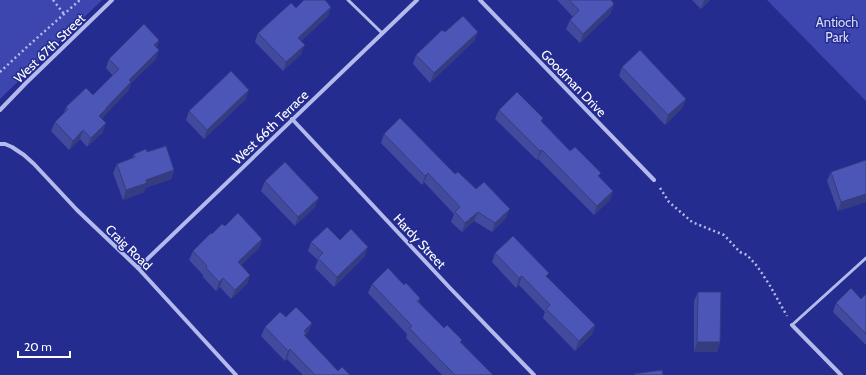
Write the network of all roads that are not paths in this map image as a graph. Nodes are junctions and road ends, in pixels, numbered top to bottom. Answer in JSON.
{"nodes":[{"id":1,"x":112,"y":0,"type":"edge"},
{"id":2,"x":348,"y":0,"type":"edge"},
{"id":3,"x":417,"y":0,"type":"edge"},
{"id":4,"x":480,"y":0,"type":"edge"},
{"id":5,"x":382,"y":34,"type":"junction"},
{"id":6,"x":0,"y":110,"type":"edge"},
{"id":7,"x":292,"y":119,"type":"junction"},
{"id":8,"x":0,"y":144,"type":"edge"},
{"id":9,"x":654,"y":180,"type":"road end"},
{"id":10,"x":866,"y":258,"type":"edge"},
{"id":11,"x":138,"y":268,"type":"junction"},
{"id":12,"x":792,"y":325,"type":"joint"},
{"id":13,"x":236,"y":375,"type":"edge"},
{"id":14,"x":534,"y":375,"type":"edge"},
{"id":15,"x":841,"y":375,"type":"edge"}],
"edges":[{"from":1,"to":6,"type":"street","name":"West 67th Street"},
{"from":2,"to":5,"type":"lane"},
{"from":3,"to":5,"type":"street","name":"West 66th Terrace"},
{"from":4,"to":9,"type":"street","name":"Goodman Drive"},
{"from":5,"to":7,"type":"street","name":"West 66th Terrace"},
{"from":7,"to":11,"type":"street","name":"West 66th Terrace"},
{"from":7,"to":14,"type":"street","name":"Hardy Street"},
{"from":8,"to":11,"type":"street","name":"Craig Road"},
{"from":10,"to":12,"type":"lane"},
{"from":11,"to":13,"type":"street","name":"Craig Road"},
{"from":12,"to":15,"type":"street"}]}
